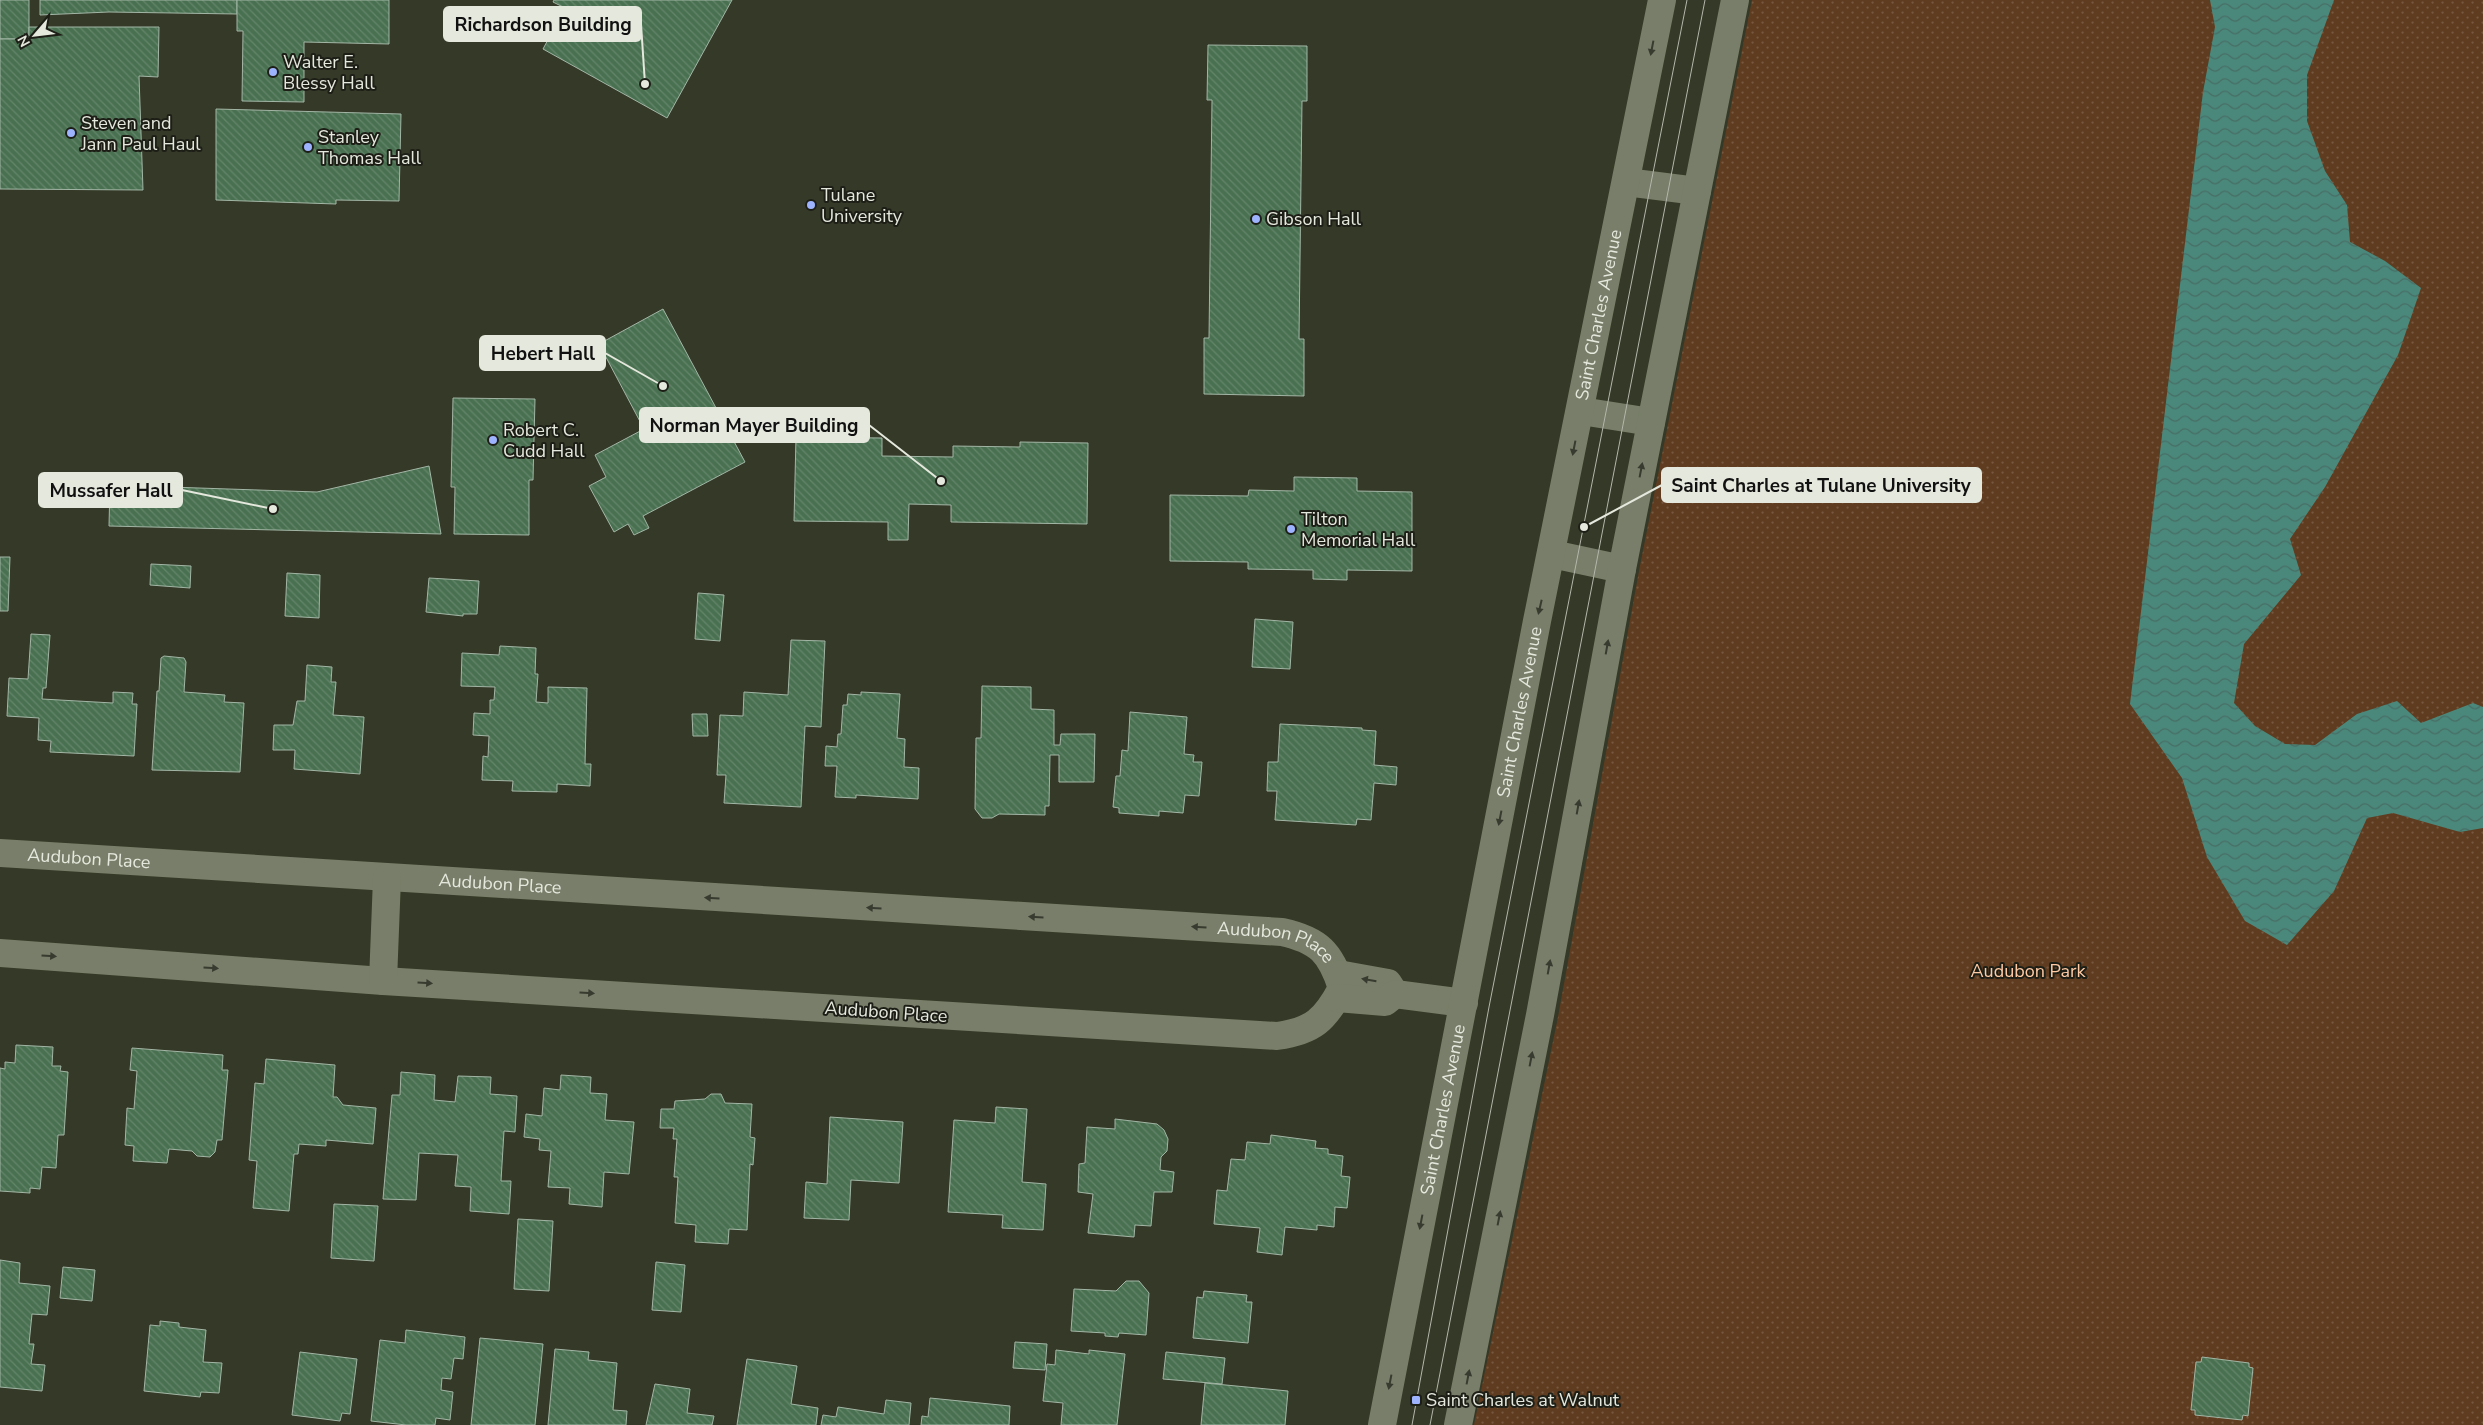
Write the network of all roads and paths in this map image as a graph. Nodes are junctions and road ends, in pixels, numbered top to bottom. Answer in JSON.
{"nodes":[{"id":1,"x":1662,"y":0,"type":"edge"},
{"id":2,"x":1735,"y":0,"type":"edge"},
{"id":3,"x":1626,"y":182,"type":"junction"},
{"id":4,"x":1697,"y":191,"type":"junction"},
{"id":5,"x":1581,"y":411,"type":"junction"},
{"id":6,"x":1651,"y":422,"type":"junction"},
{"id":7,"x":1552,"y":554,"type":"junction"},
{"id":8,"x":1622,"y":569,"type":"junction"},
{"id":9,"x":0,"y":853,"type":"edge"},
{"id":10,"x":387,"y":878,"type":"junction"},
{"id":11,"x":0,"y":953,"type":"edge"},
{"id":12,"x":383,"y":981,"type":"junction"},
{"id":13,"x":1338,"y":986,"type":"junction"},
{"id":14,"x":1464,"y":1002,"type":"junction"},
{"id":15,"x":1386,"y":1424,"type":"edge"},
{"id":16,"x":1458,"y":1425,"type":"edge"}],
"edges":[{"from":1,"to":3,"type":"main road","name":"Saint Charles Avenue","one_way":true},
{"from":2,"to":4,"type":"main road"},
{"from":3,"to":4,"type":"main road"},
{"from":3,"to":5,"type":"main road","name":"Saint Charles Avenue"},
{"from":4,"to":6,"type":"main road"},
{"from":5,"to":6,"type":"main road"},
{"from":5,"to":7,"type":"main road","name":"Saint Charles Avenue","one_way":true},
{"from":8,"to":6,"type":"main road","one_way":true},
{"from":7,"to":8,"type":"main road"},
{"from":7,"to":14,"type":"main road","name":"Saint Charles Avenue","one_way":true},
{"from":16,"to":8,"type":"main road","one_way":true},
{"from":9,"to":10,"type":"main road","name":"Audubon Place"},
{"from":10,"to":12,"type":"main road"},
{"from":13,"to":10,"type":"main road","name":"Audubon Place","one_way":true},
{"from":11,"to":12,"type":"main road","name":"Audubon Place","one_way":true},
{"from":12,"to":13,"type":"main road","name":"Audubon Place","one_way":true},
{"from":13,"to":14,"type":"main road"},
{"from":14,"to":15,"type":"main road","name":"Saint Charles Avenue","one_way":true}]}
